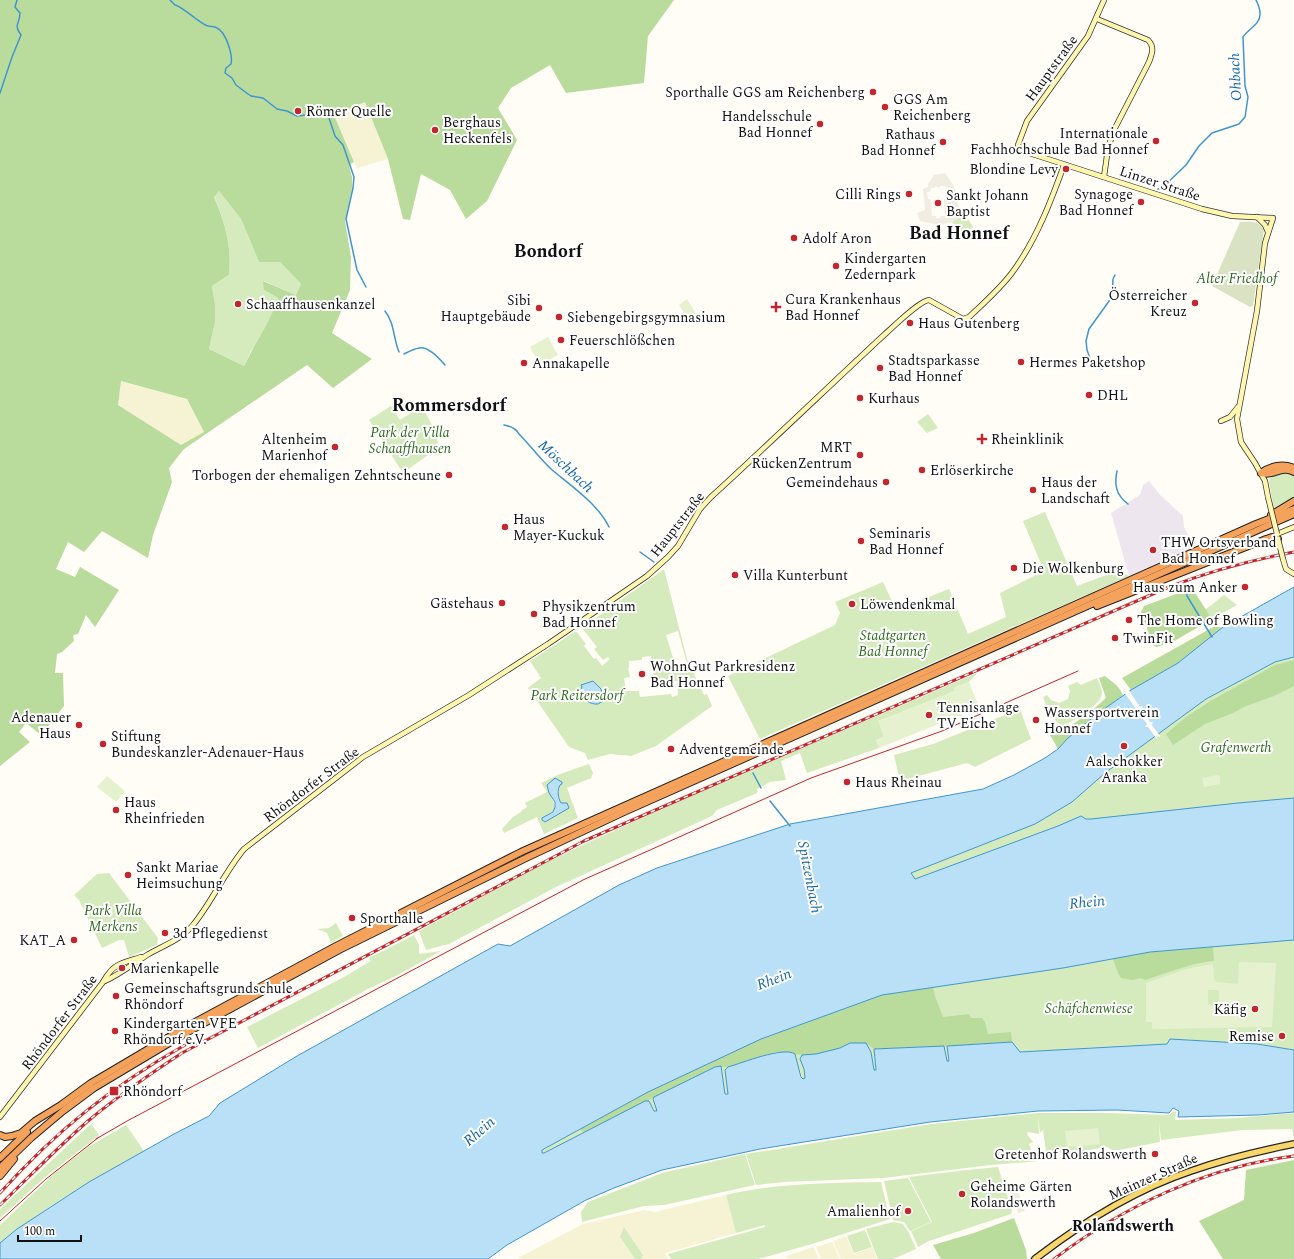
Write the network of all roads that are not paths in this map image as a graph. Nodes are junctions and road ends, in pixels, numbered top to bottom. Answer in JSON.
{"nodes":[{"id":1,"x":1104,"y":0,"type":"edge"},
{"id":2,"x":1097,"y":19,"type":"junction"},
{"id":3,"x":1020,"y":149,"type":"joint"},
{"id":4,"x":1064,"y":165,"type":"junction"},
{"id":5,"x":1104,"y":177,"type":"junction"},
{"id":6,"x":1257,"y":217,"type":"junction"},
{"id":7,"x":1268,"y":232,"type":"junction"},
{"id":8,"x":1239,"y":406,"type":"junction"},
{"id":9,"x":1221,"y":421,"type":"dead end"},
{"id":10,"x":1294,"y":468,"type":"edge"},
{"id":11,"x":1294,"y":472,"type":"edge"},
{"id":12,"x":1261,"y":473,"type":"junction"},
{"id":13,"x":1271,"y":474,"type":"junction"},
{"id":14,"x":1265,"y":481,"type":"junction"},
{"id":15,"x":1268,"y":497,"type":"junction"},
{"id":16,"x":1294,"y":501,"type":"edge"},
{"id":17,"x":1294,"y":509,"type":"edge"},
{"id":18,"x":1294,"y":514,"type":"edge"},
{"id":19,"x":1256,"y":524,"type":"junction"},
{"id":20,"x":1294,"y":527,"type":"edge"},
{"id":21,"x":1277,"y":536,"type":"junction"},
{"id":22,"x":1294,"y":574,"type":"edge"},
{"id":23,"x":1070,"y":613,"type":"junction"},
{"id":24,"x":519,"y":662,"type":"joint"},
{"id":25,"x":146,"y":956,"type":"junction"},
{"id":26,"x":111,"y":970,"type":"junction"},
{"id":27,"x":116,"y":976,"type":"junction"},
{"id":28,"x":105,"y":981,"type":"junction"},
{"id":29,"x":136,"y":1058,"type":"junction"},
{"id":30,"x":123,"y":1066,"type":"junction"},
{"id":31,"x":44,"y":1116,"type":"junction"},
{"id":32,"x":0,"y":1117,"type":"edge"},
{"id":33,"x":0,"y":1135,"type":"edge"},
{"id":34,"x":31,"y":1138,"type":"junction"},
{"id":35,"x":1294,"y":1144,"type":"edge"},
{"id":36,"x":0,"y":1158,"type":"edge"},
{"id":37,"x":0,"y":1168,"type":"edge"},
{"id":38,"x":0,"y":1176,"type":"edge"},
{"id":39,"x":1035,"y":1259,"type":"edge"}],
"edges":[{"from":1,"to":2,"type":"main road","name":"Hauptstraße"},
{"from":2,"to":3,"type":"main road","name":"Hauptstraße"},
{"from":2,"to":5,"type":"main road"},
{"from":3,"to":4,"type":"main road","name":"Linzer Straße"},
{"from":4,"to":5,"type":"main road","name":"Linzer Straße"},
{"from":4,"to":24,"type":"main road","name":"Hauptstraße"},
{"from":5,"to":6,"type":"main road","name":"Linzer Straße"},
{"from":6,"to":7,"type":"main road"},
{"from":6,"to":7,"type":"main road","name":"Linzer Straße"},
{"from":7,"to":8,"type":"main road"},
{"from":8,"to":9,"type":"main road"},
{"from":8,"to":12,"type":"main road"},
{"from":10,"to":12,"type":"highway"},
{"from":11,"to":13,"type":"highway"},
{"from":12,"to":13,"type":"highway"},
{"from":12,"to":14,"type":"main road"},
{"from":12,"to":15,"type":"main road"},
{"from":13,"to":14,"type":"highway"},
{"from":14,"to":15,"type":"main road"},
{"from":15,"to":21,"type":"main road","bridge":true},
{"from":16,"to":19,"type":"highway"},
{"from":17,"to":19,"type":"highway"},
{"from":18,"to":23,"type":"highway"},
{"from":19,"to":29,"type":"highway"},
{"from":20,"to":21,"type":"main road"},
{"from":21,"to":22,"type":"main road","bridge":true},
{"from":21,"to":23,"type":"highway"},
{"from":23,"to":29,"type":"highway"},
{"from":24,"to":25,"type":"main road","name":"Rhöndorfer Straße"},
{"from":25,"to":26,"type":"main road","name":"Rhöndorfer Straße"},
{"from":25,"to":27,"type":"main road","name":"Rhöndorfer Straße"},
{"from":26,"to":27,"type":"main road"},
{"from":26,"to":28,"type":"main road","name":"Rhöndorfer Straße"},
{"from":27,"to":28,"type":"main road","name":"Rhöndorfer Straße"},
{"from":28,"to":32,"type":"main road","name":"Rhöndorfer Straße"},
{"from":29,"to":30,"type":"highway"},
{"from":30,"to":31,"type":"highway"},
{"from":30,"to":34,"type":"highway"},
{"from":31,"to":33,"type":"highway"},
{"from":31,"to":36,"type":"highway"},
{"from":34,"to":37,"type":"highway"},
{"from":34,"to":38,"type":"highway"},
{"from":35,"to":39,"type":"main road","name":"Mainzer Straße"}]}
